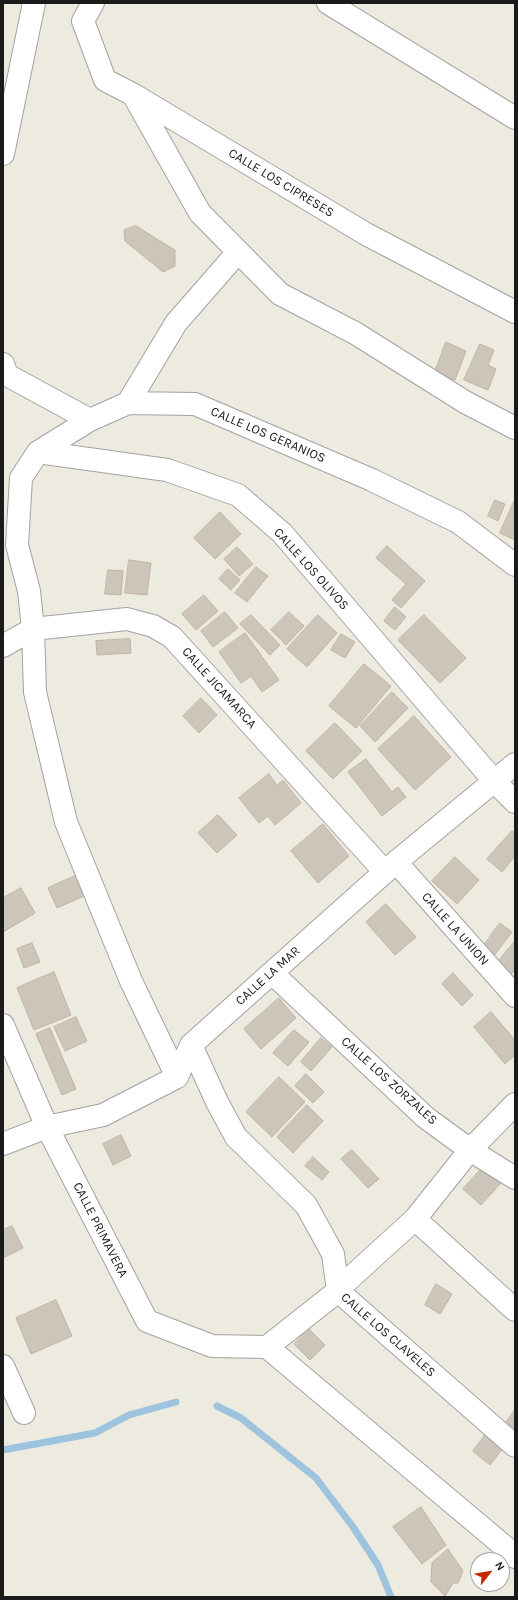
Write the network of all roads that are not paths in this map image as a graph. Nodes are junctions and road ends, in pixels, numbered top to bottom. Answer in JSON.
{"nodes":[{"id":1,"x":34,"y":3,"type":"edge"},
{"id":2,"x":328,"y":3,"type":"edge"},
{"id":3,"x":85,"y":9,"type":"edge"},
{"id":4,"x":134,"y":95,"type":"junction"},
{"id":5,"x":515,"y":118,"type":"edge"},
{"id":6,"x":3,"y":154,"type":"edge"},
{"id":7,"x":238,"y":252,"type":"junction"},
{"id":8,"x":515,"y":312,"type":"edge"},
{"id":9,"x":3,"y":364,"type":"edge"},
{"id":10,"x":128,"y":403,"type":"junction"},
{"id":11,"x":90,"y":420,"type":"junction"},
{"id":12,"x":515,"y":428,"type":"edge"},
{"id":13,"x":38,"y":452,"type":"junction"},
{"id":14,"x":515,"y":565,"type":"edge"},
{"id":15,"x":33,"y":628,"type":"junction"},
{"id":16,"x":3,"y":646,"type":"edge"},
{"id":17,"x":515,"y":764,"type":"edge"},
{"id":18,"x":495,"y":782,"type":"junction"},
{"id":19,"x":515,"y":802,"type":"edge"},
{"id":20,"x":391,"y":867,"type":"junction"},
{"id":21,"x":272,"y":973,"type":"junction"},
{"id":22,"x":515,"y":996,"type":"edge"},
{"id":23,"x":3,"y":1025,"type":"edge"},
{"id":24,"x":191,"y":1045,"type":"junction"},
{"id":25,"x":177,"y":1077,"type":"junction"},
{"id":26,"x":515,"y":1104,"type":"edge"},
{"id":27,"x":47,"y":1127,"type":"junction"},
{"id":28,"x":3,"y":1144,"type":"edge"},
{"id":29,"x":470,"y":1150,"type":"junction"},
{"id":30,"x":515,"y":1178,"type":"edge"},
{"id":31,"x":415,"y":1219,"type":"junction"},
{"id":32,"x":338,"y":1291,"type":"junction"},
{"id":33,"x":515,"y":1310,"type":"edge"},
{"id":34,"x":267,"y":1347,"type":"junction"},
{"id":35,"x":3,"y":1366,"type":"edge"},
{"id":36,"x":24,"y":1413,"type":"dead end"},
{"id":37,"x":515,"y":1446,"type":"edge"},
{"id":38,"x":514,"y":1553,"type":"edge"}],
"edges":[{"from":1,"to":6,"type":"street"},
{"from":2,"to":5,"type":"street"},
{"from":3,"to":4,"type":"street","name":"CALLE LOS CIPRESES"},
{"from":4,"to":7,"type":"street"},
{"from":4,"to":8,"type":"street","name":"CALLE LOS CIPRESES"},
{"from":7,"to":10,"type":"street"},
{"from":7,"to":12,"type":"street"},
{"from":9,"to":11,"type":"street"},
{"from":10,"to":11,"type":"street","name":"CALLE LOS GERANIOS"},
{"from":10,"to":14,"type":"street","name":"CALLE LOS GERANIOS"},
{"from":11,"to":13,"type":"street","name":"CALLE LOS GERANIOS"},
{"from":13,"to":15,"type":"street","name":"CALLE LOS GERANIOS"},
{"from":13,"to":18,"type":"street","name":"CALLE LOS OLIVOS"},
{"from":15,"to":16,"type":"street","name":"CALLE JICAMARCA"},
{"from":15,"to":20,"type":"street","name":"CALLE JICAMARCA"},
{"from":15,"to":25,"type":"street"},
{"from":17,"to":18,"type":"street","name":"CALLE LA MAR"},
{"from":18,"to":19,"type":"street","name":"CALLE LOS OLIVOS"},
{"from":18,"to":20,"type":"street","name":"CALLE LA MAR"},
{"from":20,"to":21,"type":"street","name":"CALLE LA MAR"},
{"from":20,"to":22,"type":"street","name":"CALLE LA UNION"},
{"from":21,"to":24,"type":"street","name":"CALLE LA MAR"},
{"from":21,"to":29,"type":"street","name":"CALLE LOS ZORZALES"},
{"from":23,"to":27,"type":"street","name":"CALLE PRIMAVERA"},
{"from":24,"to":25,"type":"street","name":"CALLE LA MAR"},
{"from":24,"to":32,"type":"street","name":"CALLE LOS CLAVELES"},
{"from":25,"to":27,"type":"street"},
{"from":26,"to":29,"type":"street"},
{"from":27,"to":28,"type":"street"},
{"from":27,"to":34,"type":"street","name":"CALLE PRIMAVERA"},
{"from":29,"to":30,"type":"street","name":"CALLE LOS ZORZALES"},
{"from":29,"to":31,"type":"street"},
{"from":31,"to":32,"type":"street"},
{"from":31,"to":33,"type":"street"},
{"from":32,"to":34,"type":"street"},
{"from":32,"to":37,"type":"street","name":"CALLE LOS CLAVELES"},
{"from":34,"to":38,"type":"street"},
{"from":35,"to":36,"type":"street"}]}
